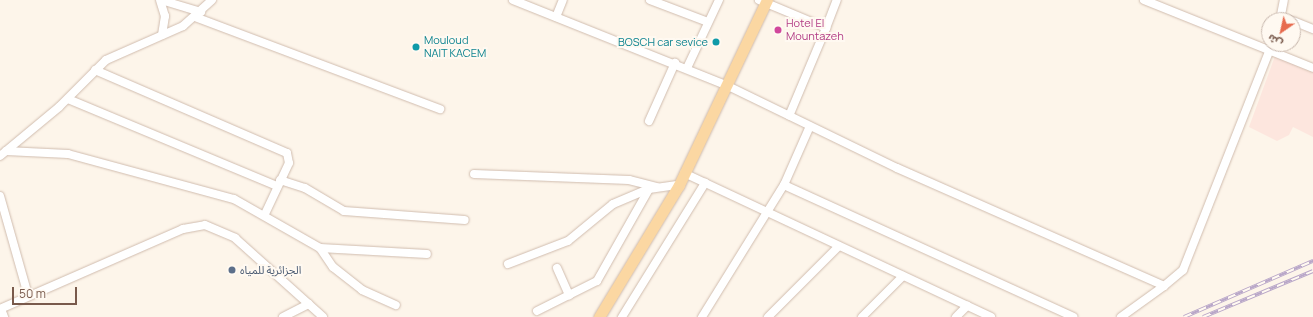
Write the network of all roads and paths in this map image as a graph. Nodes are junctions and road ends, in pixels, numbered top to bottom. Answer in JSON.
{"nodes":[{"id":1,"x":160,"y":0,"type":"edge"},
{"id":2,"x":212,"y":0,"type":"edge"},
{"id":3,"x":513,"y":0,"type":"edge"},
{"id":4,"x":563,"y":0,"type":"edge"},
{"id":5,"x":650,"y":0,"type":"edge"},
{"id":6,"x":719,"y":0,"type":"edge"},
{"id":7,"x":837,"y":0,"type":"edge"},
{"id":8,"x":1144,"y":0,"type":"edge"},
{"id":9,"x":1284,"y":0,"type":"edge"},
{"id":10,"x":764,"y":1,"type":"edge"},
{"id":11,"x":1281,"y":12,"type":"edge"},
{"id":12,"x":198,"y":15,"type":"junction"},
{"id":13,"x":556,"y":17,"type":"junction"},
{"id":14,"x":708,"y":22,"type":"junction"},
{"id":15,"x":1301,"y":24,"type":"edge"},
{"id":16,"x":826,"y":28,"type":"junction"},
{"id":17,"x":1313,"y":29,"type":"edge"},
{"id":18,"x":162,"y":35,"type":"junction"},
{"id":19,"x":1261,"y":43,"type":"edge"},
{"id":20,"x":1269,"y":52,"type":"edge"},
{"id":21,"x":1281,"y":52,"type":"edge"},
{"id":22,"x":675,"y":63,"type":"junction"},
{"id":23,"x":687,"y":68,"type":"junction"},
{"id":24,"x":1313,"y":68,"type":"edge"},
{"id":25,"x":95,"y":70,"type":"junction"},
{"id":26,"x":726,"y":85,"type":"junction"},
{"id":27,"x":68,"y":99,"type":"junction"},
{"id":28,"x":440,"y":109,"type":"dead end"},
{"id":29,"x":789,"y":116,"type":"junction"},
{"id":30,"x":649,"y":121,"type":"dead end"},
{"id":31,"x":810,"y":126,"type":"junction"},
{"id":32,"x":3,"y":154,"type":"edge"},
{"id":33,"x":684,"y":173,"type":"junction"},
{"id":34,"x":474,"y":174,"type":"dead end"},
{"id":35,"x":279,"y":183,"type":"junction"},
{"id":36,"x":705,"y":183,"type":"junction"},
{"id":37,"x":679,"y":185,"type":"junction"},
{"id":38,"x":784,"y":185,"type":"junction"},
{"id":39,"x":653,"y":188,"type":"junction"},
{"id":40,"x":0,"y":196,"type":"edge"},
{"id":41,"x":767,"y":212,"type":"junction"},
{"id":42,"x":265,"y":214,"type":"junction"},
{"id":43,"x":465,"y":220,"type":"dead end"},
{"id":44,"x":839,"y":246,"type":"junction"},
{"id":45,"x":320,"y":248,"type":"junction"},
{"id":46,"x":427,"y":254,"type":"dead end"},
{"id":47,"x":508,"y":264,"type":"dead end"},
{"id":48,"x":557,"y":268,"type":"dead end"},
{"id":49,"x":903,"y":276,"type":"junction"},
{"id":50,"x":1164,"y":286,"type":"junction"},
{"id":51,"x":28,"y":295,"type":"junction"},
{"id":52,"x":569,"y":295,"type":"junction"},
{"id":53,"x":308,"y":304,"type":"junction"},
{"id":54,"x":396,"y":305,"type":"dead end"},
{"id":55,"x":967,"y":306,"type":"junction"},
{"id":56,"x":536,"y":311,"type":"dead end"},
{"id":57,"x":2,"y":312,"type":"edge"},
{"id":58,"x":283,"y":317,"type":"edge"},
{"id":59,"x":323,"y":317,"type":"edge"},
{"id":60,"x":599,"y":317,"type":"edge"},
{"id":61,"x":622,"y":317,"type":"edge"},
{"id":62,"x":702,"y":317,"type":"edge"},
{"id":63,"x":768,"y":317,"type":"edge"},
{"id":64,"x":862,"y":317,"type":"edge"},
{"id":65,"x":956,"y":317,"type":"edge"},
{"id":66,"x":991,"y":317,"type":"edge"},
{"id":67,"x":1073,"y":317,"type":"edge"},
{"id":68,"x":1121,"y":317,"type":"edge"}],
"edges":[{"from":1,"to":12,"type":"street"},
{"from":1,"to":18,"type":"street"},
{"from":2,"to":12,"type":"street"},
{"from":3,"to":13,"type":"street"},
{"from":4,"to":13,"type":"street"},
{"from":5,"to":14,"type":"street"},
{"from":6,"to":14,"type":"street"},
{"from":7,"to":16,"type":"street"},
{"from":8,"to":19,"type":"street"},
{"from":9,"to":11,"type":"street"},
{"from":10,"to":16,"type":"street"},
{"from":10,"to":26,"type":"main road"},
{"from":12,"to":18,"type":"street"},
{"from":12,"to":28,"type":"street"},
{"from":13,"to":22,"type":"street"},
{"from":14,"to":23,"type":"street"},
{"from":15,"to":17,"type":"street"},
{"from":16,"to":29,"type":"street"},
{"from":18,"to":25,"type":"street"},
{"from":20,"to":50,"type":"street"},
{"from":21,"to":24,"type":"street"},
{"from":22,"to":23,"type":"street"},
{"from":22,"to":30,"type":"street"},
{"from":23,"to":26,"type":"street"},
{"from":25,"to":27,"type":"street"},
{"from":25,"to":35,"type":"street"},
{"from":26,"to":29,"type":"street"},
{"from":26,"to":33,"type":"main road"},
{"from":27,"to":32,"type":"street"},
{"from":27,"to":35,"type":"street"},
{"from":29,"to":31,"type":"street"},
{"from":31,"to":38,"type":"street"},
{"from":31,"to":50,"type":"street"},
{"from":32,"to":42,"type":"street"},
{"from":33,"to":36,"type":"street"},
{"from":33,"to":37,"type":"main road"},
{"from":34,"to":39,"type":"street"},
{"from":35,"to":42,"type":"street"},
{"from":35,"to":43,"type":"street"},
{"from":36,"to":41,"type":"street"},
{"from":36,"to":61,"type":"street"},
{"from":37,"to":39,"type":"street"},
{"from":37,"to":60,"type":"main road"},
{"from":38,"to":41,"type":"street"},
{"from":38,"to":67,"type":"street"},
{"from":39,"to":47,"type":"street"},
{"from":39,"to":52,"type":"street"},
{"from":40,"to":51,"type":"street"},
{"from":41,"to":44,"type":"street"},
{"from":41,"to":62,"type":"street"},
{"from":42,"to":45,"type":"street"},
{"from":44,"to":49,"type":"street"},
{"from":44,"to":63,"type":"street"},
{"from":45,"to":46,"type":"street"},
{"from":45,"to":54,"type":"street"},
{"from":48,"to":52,"type":"street"},
{"from":49,"to":55,"type":"street"},
{"from":49,"to":64,"type":"street"},
{"from":50,"to":68,"type":"street"},
{"from":51,"to":53,"type":"street"},
{"from":51,"to":57,"type":"street"},
{"from":52,"to":56,"type":"street"},
{"from":53,"to":58,"type":"street"},
{"from":53,"to":59,"type":"street"},
{"from":55,"to":65,"type":"street"},
{"from":55,"to":66,"type":"street"}]}
